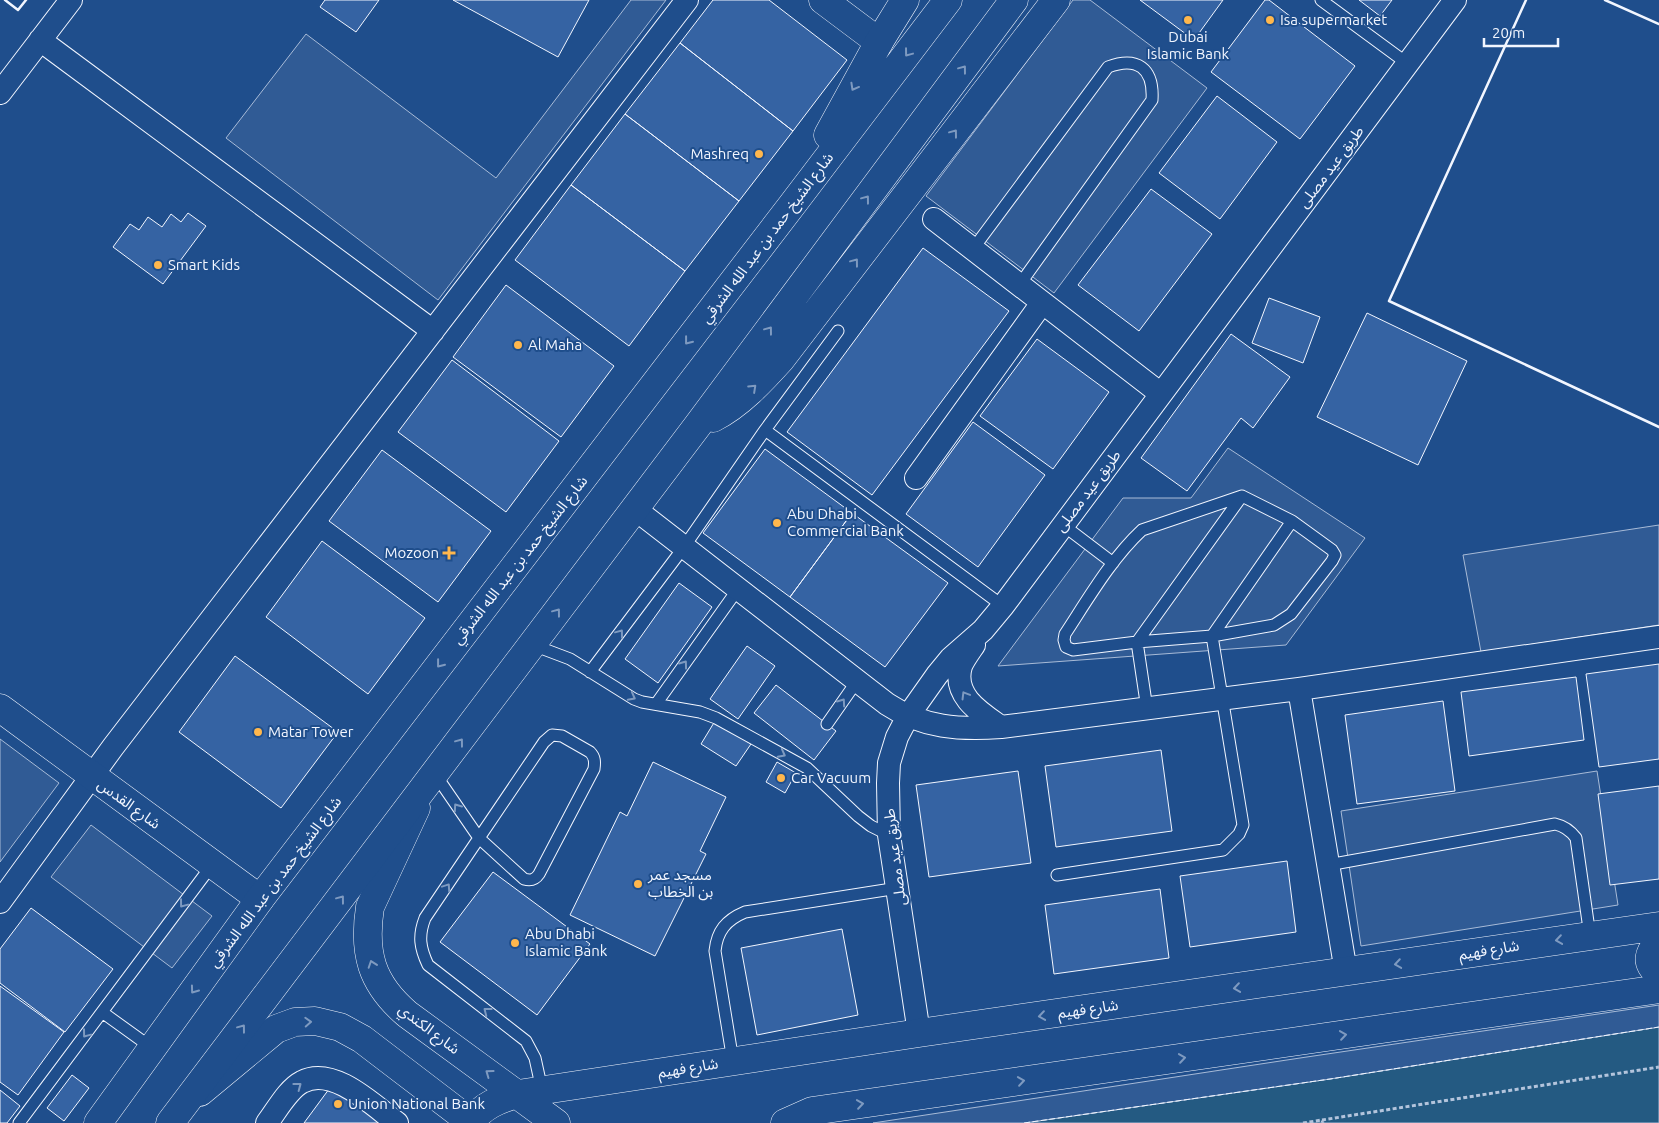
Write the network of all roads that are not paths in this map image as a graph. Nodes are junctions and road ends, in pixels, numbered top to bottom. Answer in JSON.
{"nodes":[{"id":1,"x":71,"y":0,"type":"edge"},
{"id":2,"x":687,"y":0,"type":"edge"},
{"id":3,"x":823,"y":0,"type":"edge"},
{"id":4,"x":905,"y":0,"type":"edge"},
{"id":5,"x":948,"y":0,"type":"edge"},
{"id":6,"x":1014,"y":0,"type":"edge"},
{"id":7,"x":1056,"y":0,"type":"edge"},
{"id":8,"x":1321,"y":0,"type":"edge"},
{"id":9,"x":1455,"y":0,"type":"edge"},
{"id":10,"x":40,"y":40,"type":"junction"},
{"id":11,"x":879,"y":42,"type":"junction"},
{"id":12,"x":1408,"y":64,"type":"junction"},
{"id":13,"x":0,"y":93,"type":"edge"},
{"id":14,"x":792,"y":206,"type":"junction"},
{"id":15,"x":934,"y":219,"type":"dead end"},
{"id":16,"x":973,"y":249,"type":"junction"},
{"id":17,"x":1020,"y":284,"type":"junction"},
{"id":18,"x":1042,"y":302,"type":"junction"},
{"id":19,"x":433,"y":331,"type":"junction"},
{"id":20,"x":838,"y":331,"type":"dead end"},
{"id":21,"x":1161,"y":394,"type":"junction"},
{"id":22,"x":698,"y":425,"type":"junction"},
{"id":23,"x":765,"y":430,"type":"junction"},
{"id":24,"x":916,"y":478,"type":"dead end"},
{"id":25,"x":1242,"y":496,"type":"junction"},
{"id":26,"x":635,"y":509,"type":"junction"},
{"id":27,"x":1292,"y":520,"type":"junction"},
{"id":28,"x":1063,"y":525,"type":"junction"},
{"id":29,"x":684,"y":547,"type":"junction"},
{"id":30,"x":1113,"y":562,"type":"junction"},
{"id":31,"x":738,"y":589,"type":"junction"},
{"id":32,"x":1002,"y":606,"type":"junction"},
{"id":33,"x":983,"y":630,"type":"junction"},
{"id":34,"x":1212,"y":636,"type":"junction"},
{"id":35,"x":1659,"y":637,"type":"edge"},
{"id":36,"x":1137,"y":642,"type":"junction"},
{"id":37,"x":533,"y":645,"type":"junction"},
{"id":38,"x":590,"y":672,"type":"junction"},
{"id":39,"x":857,"y":681,"type":"junction"},
{"id":40,"x":1299,"y":689,"type":"junction"},
{"id":41,"x":1222,"y":699,"type":"junction"},
{"id":42,"x":656,"y":704,"type":"junction"},
{"id":43,"x":0,"y":708,"type":"edge"},
{"id":44,"x":1147,"y":708,"type":"junction"},
{"id":45,"x":908,"y":716,"type":"junction"},
{"id":46,"x":827,"y":724,"type":"dead end"},
{"id":47,"x":1001,"y":728,"type":"junction"},
{"id":48,"x":92,"y":776,"type":"junction"},
{"id":49,"x":430,"y":781,"type":"junction"},
{"id":50,"x":889,"y":836,"type":"junction"},
{"id":51,"x":480,"y":838,"type":"junction"},
{"id":52,"x":212,"y":865,"type":"junction"},
{"id":53,"x":1328,"y":865,"type":"junction"},
{"id":54,"x":1058,"y":875,"type":"dead end"},
{"id":55,"x":898,"y":888,"type":"junction"},
{"id":56,"x":260,"y":899,"type":"junction"},
{"id":57,"x":0,"y":902,"type":"edge"},
{"id":58,"x":1659,"y":926,"type":"edge"},
{"id":59,"x":1590,"y":936,"type":"junction"},
{"id":60,"x":1659,"y":940,"type":"edge"},
{"id":61,"x":1346,"y":972,"type":"junction"},
{"id":62,"x":1659,"y":974,"type":"edge"},
{"id":63,"x":1659,"y":989,"type":"edge"},
{"id":64,"x":102,"y":1012,"type":"junction"},
{"id":65,"x":919,"y":1033,"type":"junction"},
{"id":66,"x":152,"y":1048,"type":"junction"},
{"id":67,"x":733,"y":1061,"type":"junction"},
{"id":68,"x":530,"y":1092,"type":"junction"},
{"id":69,"x":177,"y":1114,"type":"edge"},
{"id":70,"x":19,"y":1123,"type":"edge"},
{"id":71,"x":98,"y":1123,"type":"edge"},
{"id":72,"x":268,"y":1123,"type":"edge"},
{"id":73,"x":397,"y":1123,"type":"edge"},
{"id":74,"x":471,"y":1123,"type":"edge"},
{"id":75,"x":556,"y":1123,"type":"edge"},
{"id":76,"x":785,"y":1123,"type":"edge"}],
"edges":[{"from":1,"to":10,"type":"street"},
{"from":2,"to":19,"type":"street"},
{"from":3,"to":11,"type":"main road"},
{"from":4,"to":11,"type":"main road"},
{"from":5,"to":14,"type":"main road","name":"شارع الشيخ حمد بن عبد الله الشرقي","one_way":true},
{"from":22,"to":6,"type":"main road","one_way":true},
{"from":22,"to":7,"type":"main road","one_way":true},
{"from":8,"to":12,"type":"lane"},
{"from":9,"to":12,"type":"street","name":"طريق عيد مصلى"},
{"from":10,"to":13,"type":"street"},
{"from":10,"to":19,"type":"street"},
{"from":11,"to":14,"type":"main road","one_way":true},
{"from":12,"to":21,"type":"street","name":"طريق عيد مصلى"},
{"from":14,"to":56,"type":"main road","name":"شارع الشيخ حمد بن عبد الله الشرقي","one_way":true},
{"from":15,"to":16,"type":"street"},
{"from":16,"to":17,"type":"street"},
{"from":16,"to":17,"type":"lane"},
{"from":17,"to":18,"type":"street"},
{"from":18,"to":21,"type":"street"},
{"from":18,"to":24,"type":"street"},
{"from":19,"to":48,"type":"street"},
{"from":20,"to":23,"type":"lane"},
{"from":21,"to":28,"type":"street","name":"طريق عيد مصلى"},
{"from":22,"to":26,"type":"main road"},
{"from":23,"to":29,"type":"lane"},
{"from":23,"to":32,"type":"lane"},
{"from":25,"to":27,"type":"lane"},
{"from":25,"to":30,"type":"lane"},
{"from":25,"to":36,"type":"lane"},
{"from":26,"to":29,"type":"street"},
{"from":37,"to":26,"type":"main road","one_way":true},
{"from":27,"to":34,"type":"lane"},
{"from":27,"to":34,"type":"lane"},
{"from":28,"to":30,"type":"lane"},
{"from":28,"to":32,"type":"street","name":"طريق عيد مصلى"},
{"from":29,"to":31,"type":"street"},
{"from":38,"to":29,"type":"lane","one_way":true},
{"from":30,"to":36,"type":"lane"},
{"from":31,"to":39,"type":"street"},
{"from":42,"to":31,"type":"lane","one_way":true},
{"from":32,"to":33,"type":"street","name":"طريق عيد مصلى"},
{"from":33,"to":45,"type":"street","name":"طريق عيد مصلى"},
{"from":47,"to":33,"type":"street","one_way":true},
{"from":34,"to":36,"type":"lane"},
{"from":34,"to":41,"type":"lane"},
{"from":35,"to":40,"type":"street"},
{"from":36,"to":44,"type":"lane"},
{"from":37,"to":38,"type":"lane"},
{"from":49,"to":37,"type":"main road","one_way":true},
{"from":38,"to":42,"type":"lane","one_way":true},
{"from":39,"to":45,"type":"street"},
{"from":46,"to":39,"type":"lane","one_way":true},
{"from":40,"to":41,"type":"street"},
{"from":40,"to":53,"type":"street"},
{"from":41,"to":44,"type":"street"},
{"from":41,"to":54,"type":"lane"},
{"from":42,"to":50,"type":"lane","one_way":true},
{"from":43,"to":48,"type":"main road","name":"شارع القدس"},
{"from":44,"to":47,"type":"street"},
{"from":45,"to":47,"type":"street"},
{"from":45,"to":50,"type":"street","name":"طريق عيد مصلى"},
{"from":48,"to":52,"type":"main road","name":"شارع القدس"},
{"from":48,"to":57,"type":"street"},
{"from":51,"to":49,"type":"lane","one_way":true},
{"from":68,"to":49,"type":"main road","name":"شارع الكندي","one_way":true},
{"from":69,"to":49,"type":"main road","one_way":true},
{"from":50,"to":55,"type":"street","name":"طريق عيد مصلى"},
{"from":51,"to":51,"type":"lane"},
{"from":68,"to":51,"type":"lane","one_way":true},
{"from":52,"to":56,"type":"main road","name":"شارع القدس"},
{"from":52,"to":64,"type":"lane","one_way":true},
{"from":53,"to":59,"type":"lane"},
{"from":53,"to":61,"type":"street"},
{"from":55,"to":65,"type":"street","name":"طريق عيد مصلى"},
{"from":55,"to":67,"type":"lane"},
{"from":56,"to":66,"type":"main road","name":"شارع الشيخ حمد بن عبد الله الشرقي","one_way":true},
{"from":58,"to":59,"type":"main road","name":"شارع فهيم"},
{"from":59,"to":61,"type":"main road","name":"شارع فهيم","one_way":true},
{"from":60,"to":62,"type":"main road"},
{"from":61,"to":65,"type":"main road","name":"شارع فهيم","one_way":true},
{"from":76,"to":63,"type":"main road","one_way":true},
{"from":64,"to":66,"type":"lane"},
{"from":64,"to":70,"type":"lane","one_way":true},
{"from":65,"to":67,"type":"main road","name":"شارع فهيم"},
{"from":66,"to":71,"type":"main road","name":"شارع الشيخ حمد بن عبد الله الشرقي"},
{"from":67,"to":68,"type":"main road","name":"شارع فهيم"},
{"from":68,"to":74,"type":"main road","name":"شارع فهيم"},
{"from":68,"to":75,"type":"main road","name":"شارع الكندي"},
{"from":69,"to":74,"type":"main road","one_way":true},
{"from":72,"to":73,"type":"street","one_way":true}]}
